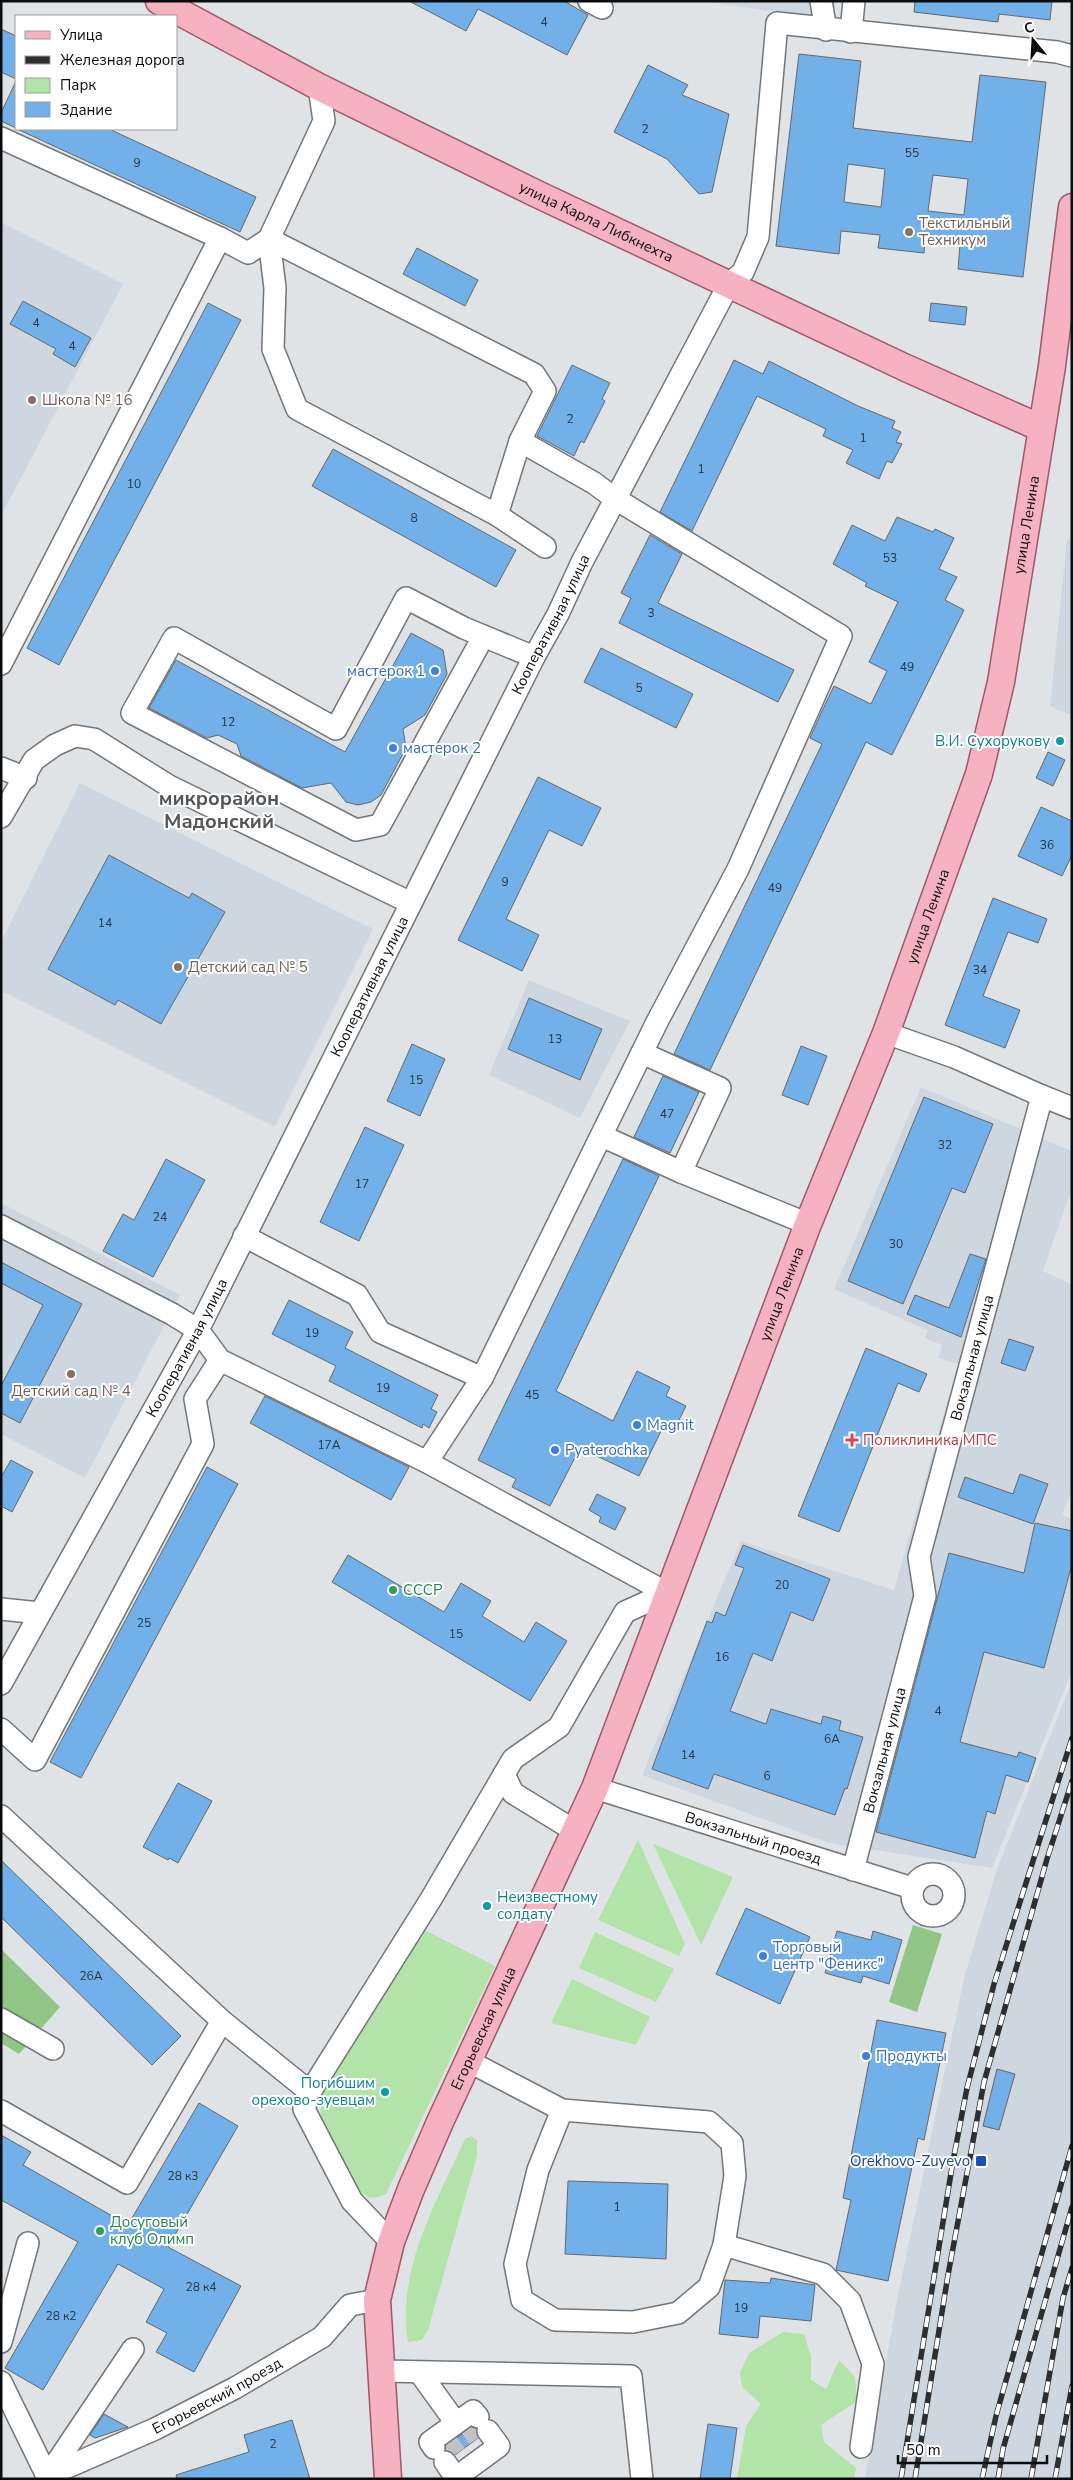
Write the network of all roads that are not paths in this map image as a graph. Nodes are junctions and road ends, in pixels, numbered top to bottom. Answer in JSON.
{"nodes":[{"id":1,"x":159,"y":1,"type":"edge"},
{"id":2,"x":821,"y":1,"type":"edge"},
{"id":3,"x":854,"y":1,"type":"edge"},
{"id":4,"x":826,"y":30,"type":"junction"},
{"id":5,"x":851,"y":32,"type":"junction"},
{"id":6,"x":1072,"y":56,"type":"edge"},
{"id":7,"x":319,"y":87,"type":"junction"},
{"id":8,"x":1,"y":138,"type":"edge"},
{"id":9,"x":1072,"y":207,"type":"edge"},
{"id":10,"x":220,"y":238,"type":"junction"},
{"id":11,"x":269,"y":239,"type":"junction"},
{"id":12,"x":729,"y":284,"type":"junction"},
{"id":13,"x":1041,"y":428,"type":"junction"},
{"id":14,"x":520,"y":441,"type":"junction"},
{"id":15,"x":614,"y":498,"type":"junction"},
{"id":16,"x":497,"y":515,"type":"junction"},
{"id":17,"x":545,"y":548,"type":"dead end"},
{"id":18,"x":483,"y":637,"type":"junction"},
{"id":19,"x":534,"y":656,"type":"junction"},
{"id":20,"x":1,"y":664,"type":"edge"},
{"id":21,"x":1,"y":768,"type":"edge"},
{"id":22,"x":26,"y":778,"type":"junction"},
{"id":23,"x":1,"y":817,"type":"edge"},
{"id":24,"x":411,"y":903,"type":"junction"},
{"id":25,"x":886,"y":1033,"type":"junction"},
{"id":26,"x":642,"y":1053,"type":"junction"},
{"id":27,"x":1042,"y":1096,"type":"junction"},
{"id":28,"x":1072,"y":1108,"type":"edge"},
{"id":29,"x":602,"y":1136,"type":"junction"},
{"id":30,"x":681,"y":1172,"type":"junction"},
{"id":31,"x":808,"y":1224,"type":"junction"},
{"id":32,"x":1,"y":1226,"type":"edge"},
{"id":33,"x":244,"y":1236,"type":"junction"},
{"id":34,"x":198,"y":1330,"type":"junction"},
{"id":35,"x":220,"y":1360,"type":"junction"},
{"id":36,"x":482,"y":1378,"type":"junction"},
{"id":37,"x":168,"y":1385,"type":"junction"},
{"id":38,"x":195,"y":1399,"type":"junction"},
{"id":39,"x":427,"y":1462,"type":"junction"},
{"id":40,"x":667,"y":1593,"type":"junction"},
{"id":41,"x":1,"y":1609,"type":"edge"},
{"id":42,"x":40,"y":1613,"type":"junction"},
{"id":43,"x":1,"y":1684,"type":"edge"},
{"id":44,"x":1,"y":1729,"type":"edge"},
{"id":45,"x":504,"y":1774,"type":"junction"},
{"id":46,"x":595,"y":1788,"type":"junction"},
{"id":47,"x":1,"y":1816,"type":"edge"},
{"id":48,"x":574,"y":1831,"type":"junction"},
{"id":49,"x":853,"y":1870,"type":"junction"},
{"id":50,"x":912,"y":1888,"type":"dead end"},
{"id":51,"x":1,"y":2019,"type":"edge"},
{"id":52,"x":222,"y":2021,"type":"junction"},
{"id":53,"x":53,"y":2049,"type":"dead end"},
{"id":54,"x":468,"y":2060,"type":"junction"},
{"id":55,"x":310,"y":2092,"type":"junction"},
{"id":56,"x":562,"y":2110,"type":"junction"},
{"id":57,"x":1,"y":2111,"type":"edge"},
{"id":58,"x":391,"y":2242,"type":"junction"},
{"id":59,"x":28,"y":2244,"type":"dead end"},
{"id":60,"x":724,"y":2245,"type":"junction"},
{"id":61,"x":378,"y":2300,"type":"junction"},
{"id":62,"x":1,"y":2342,"type":"edge"},
{"id":63,"x":132,"y":2349,"type":"dead end"},
{"id":64,"x":382,"y":2371,"type":"junction"},
{"id":65,"x":420,"y":2373,"type":"junction"},
{"id":66,"x":1,"y":2382,"type":"edge"},
{"id":67,"x":461,"y":2445,"type":"tunnel mouth"},
{"id":68,"x":861,"y":2447,"type":"dead end"},
{"id":69,"x":46,"y":2477,"type":"edge"},
{"id":70,"x":388,"y":2479,"type":"edge"},
{"id":71,"x":642,"y":2479,"type":"edge"}],
"edges":[{"from":1,"to":7,"type":"main road","name":"улица Карла Либкнехта"},
{"from":2,"to":4,"type":"street"},
{"from":3,"to":5,"type":"street"},
{"from":4,"to":5,"type":"street"},
{"from":4,"to":12,"type":"street","name":"Кооперативная улица"},
{"from":5,"to":6,"type":"street"},
{"from":7,"to":11,"type":"street"},
{"from":7,"to":12,"type":"main road","name":"улица Карла Либкнехта"},
{"from":8,"to":10,"type":"street"},
{"from":9,"to":13,"type":"main road","name":"улица Ленина"},
{"from":10,"to":11,"type":"street"},
{"from":10,"to":20,"type":"street"},
{"from":11,"to":14,"type":"street"},
{"from":11,"to":16,"type":"street"},
{"from":12,"to":13,"type":"main road","name":"улица Карла Либкнехта"},
{"from":12,"to":15,"type":"street","name":"Кооперативная улица"},
{"from":13,"to":25,"type":"main road","name":"улица Ленина"},
{"from":14,"to":15,"type":"street"},
{"from":14,"to":16,"type":"street"},
{"from":15,"to":19,"type":"street","name":"Кооперативная улица"},
{"from":15,"to":26,"type":"street"},
{"from":16,"to":17,"type":"street"},
{"from":18,"to":18,"type":"street"},
{"from":18,"to":19,"type":"street"},
{"from":19,"to":24,"type":"street","name":"Кооперативная улица"},
{"from":21,"to":22,"type":"street"},
{"from":22,"to":23,"type":"street"},
{"from":22,"to":24,"type":"street"},
{"from":24,"to":33,"type":"street","name":"Кооперативная улица"},
{"from":25,"to":27,"type":"street"},
{"from":25,"to":31,"type":"main road","name":"улица Ленина"},
{"from":26,"to":29,"type":"street"},
{"from":26,"to":30,"type":"street"},
{"from":27,"to":28,"type":"street"},
{"from":27,"to":49,"type":"street","name":"Вокзальная улица"},
{"from":29,"to":30,"type":"street"},
{"from":29,"to":36,"type":"street"},
{"from":30,"to":31,"type":"street"},
{"from":31,"to":40,"type":"main road","name":"улица Ленина"},
{"from":32,"to":34,"type":"street"},
{"from":33,"to":34,"type":"street","name":"Кооперативная улица"},
{"from":33,"to":36,"type":"street"},
{"from":34,"to":35,"type":"street"},
{"from":34,"to":37,"type":"street","name":"Кооперативная улица"},
{"from":35,"to":38,"type":"street"},
{"from":35,"to":39,"type":"street"},
{"from":36,"to":39,"type":"street"},
{"from":37,"to":38,"type":"street"},
{"from":37,"to":42,"type":"street","name":"Кооперативная улица"},
{"from":38,"to":44,"type":"street"},
{"from":39,"to":40,"type":"street"},
{"from":40,"to":45,"type":"street"},
{"from":40,"to":46,"type":"main road","name":"Егорьевская улица"},
{"from":41,"to":42,"type":"street"},
{"from":42,"to":43,"type":"street","name":"Кооперативная улица"},
{"from":45,"to":48,"type":"street"},
{"from":45,"to":55,"type":"street"},
{"from":46,"to":48,"type":"main road","name":"Егорьевская улица"},
{"from":46,"to":49,"type":"street","name":"Вокзальный проезд"},
{"from":47,"to":52,"type":"street"},
{"from":48,"to":54,"type":"main road","name":"Егорьевская улица"},
{"from":49,"to":50,"type":"street","name":"Вокзальный проезд"},
{"from":51,"to":53,"type":"street"},
{"from":52,"to":55,"type":"street"},
{"from":52,"to":57,"type":"street"},
{"from":54,"to":56,"type":"street"},
{"from":54,"to":58,"type":"main road","name":"Егорьевская улица"},
{"from":55,"to":58,"type":"street"},
{"from":56,"to":60,"type":"street"},
{"from":56,"to":60,"type":"street"},
{"from":58,"to":61,"type":"main road","name":"Егорьевская улица"},
{"from":59,"to":62,"type":"street"},
{"from":60,"to":68,"type":"street"},
{"from":61,"to":64,"type":"main road","name":"Егорьевская улица"},
{"from":61,"to":69,"type":"street","name":"Егорьевский проезд"},
{"from":63,"to":69,"type":"street"},
{"from":64,"to":65,"type":"street"},
{"from":64,"to":70,"type":"main road","name":"Егорьевская улица"},
{"from":65,"to":67,"type":"street"},
{"from":65,"to":71,"type":"street"},
{"from":66,"to":69,"type":"street"}]}
